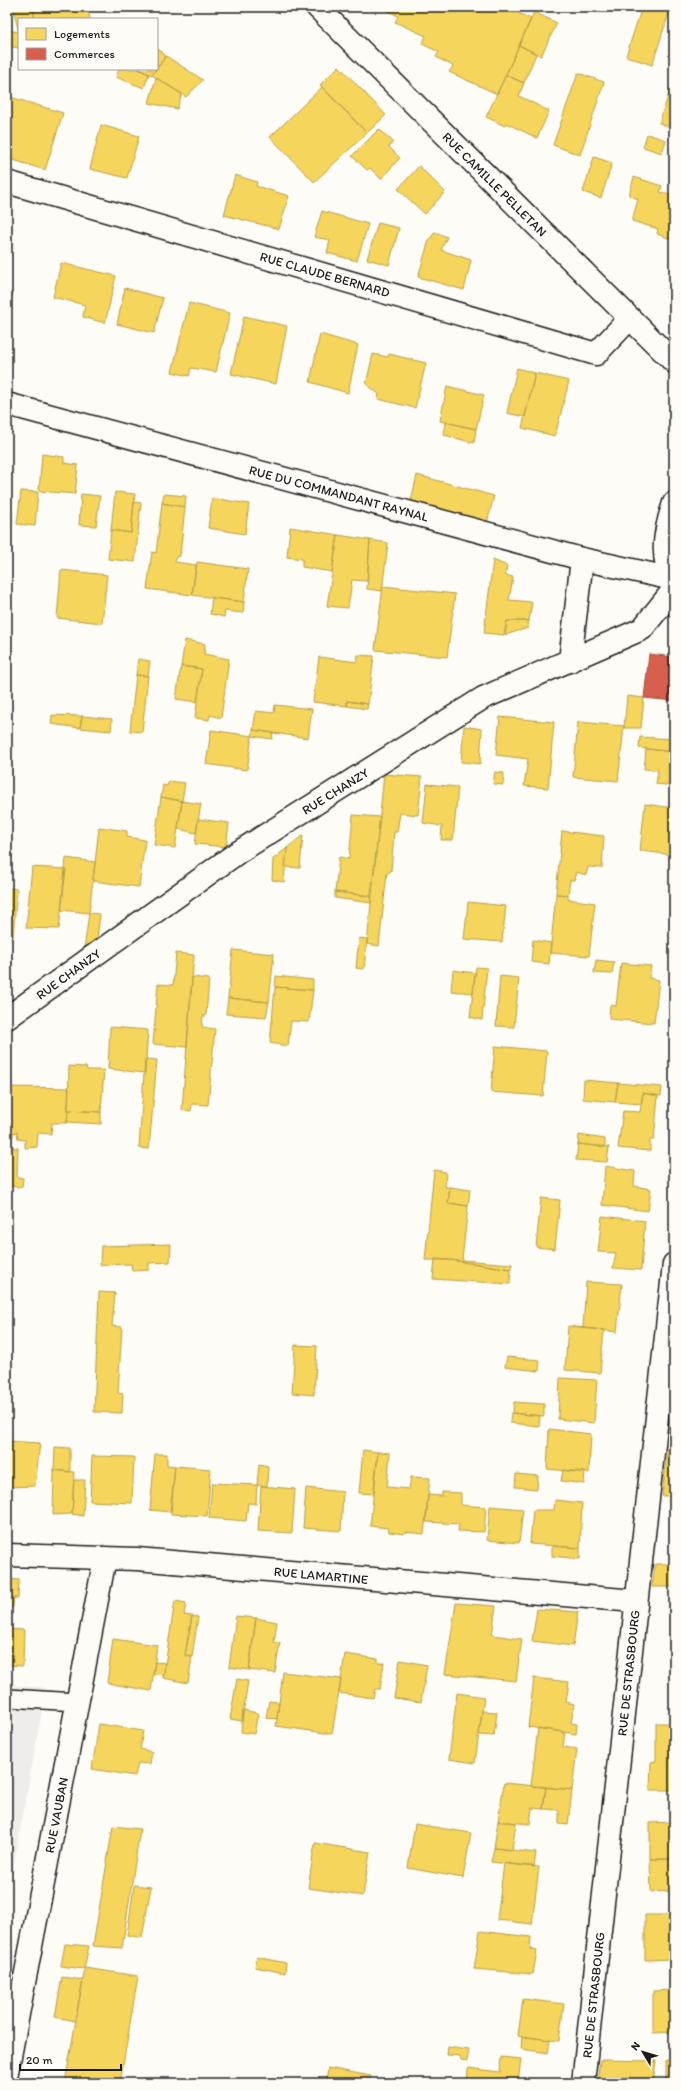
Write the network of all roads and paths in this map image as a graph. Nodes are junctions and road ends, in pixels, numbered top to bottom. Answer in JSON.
{"nodes":[{"id":1,"x":316,"y":7,"type":"edge"},
{"id":2,"x":7,"y":182,"type":"edge"},
{"id":3,"x":630,"y":318,"type":"junction"},
{"id":4,"x":674,"y":362,"type":"edge"},
{"id":5,"x":7,"y":404,"type":"edge"},
{"id":6,"x":674,"y":503,"type":"edge"},
{"id":7,"x":582,"y":559,"type":"junction"},
{"id":8,"x":674,"y":583,"type":"edge"},
{"id":9,"x":570,"y":661,"type":"junction"},
{"id":10,"x":7,"y":1018,"type":"edge"},
{"id":11,"x":674,"y":1264,"type":"edge"},
{"id":12,"x":670,"y":1348,"type":"edge"},
{"id":13,"x":7,"y":1554,"type":"edge"},
{"id":14,"x":105,"y":1558,"type":"junction"},
{"id":15,"x":635,"y":1601,"type":"junction"},
{"id":16,"x":7,"y":1698,"type":"edge"},
{"id":17,"x":78,"y":1702,"type":"junction"},
{"id":18,"x":7,"y":2072,"type":"edge"},
{"id":19,"x":583,"y":2083,"type":"edge"}],
"edges":[{"from":1,"to":3,"type":"street","name":"RUE CAMILLE PELLETAN"},
{"from":2,"to":3,"type":"street","name":"RUE CLAUDE BERNARD"},
{"from":3,"to":4,"type":"street","name":"RUE CAMILLE PELLETAN"},
{"from":5,"to":7,"type":"street","name":"RUE DU COMMANDANT RAYNAL"},
{"from":6,"to":8,"type":"street"},
{"from":7,"to":8,"type":"street","name":"RUE DU COMMANDANT RAYNAL"},
{"from":7,"to":9,"type":"street"},
{"from":8,"to":9,"type":"street","name":"RUE CHANZY"},
{"from":9,"to":10,"type":"street","name":"RUE CHANZY"},
{"from":11,"to":12,"type":"street","name":"RUE DE STRASBOURG"},
{"from":12,"to":15,"type":"street","name":"RUE DE STRASBOURG"},
{"from":13,"to":14,"type":"street","name":"RUE LAMARTINE"},
{"from":14,"to":15,"type":"street","name":"RUE LAMARTINE"},
{"from":14,"to":17,"type":"street","name":"RUE VAUBAN"},
{"from":15,"to":19,"type":"street","name":"RUE DE STRASBOURG"},
{"from":16,"to":17,"type":"lane"},
{"from":17,"to":18,"type":"street","name":"RUE VAUBAN"}]}
